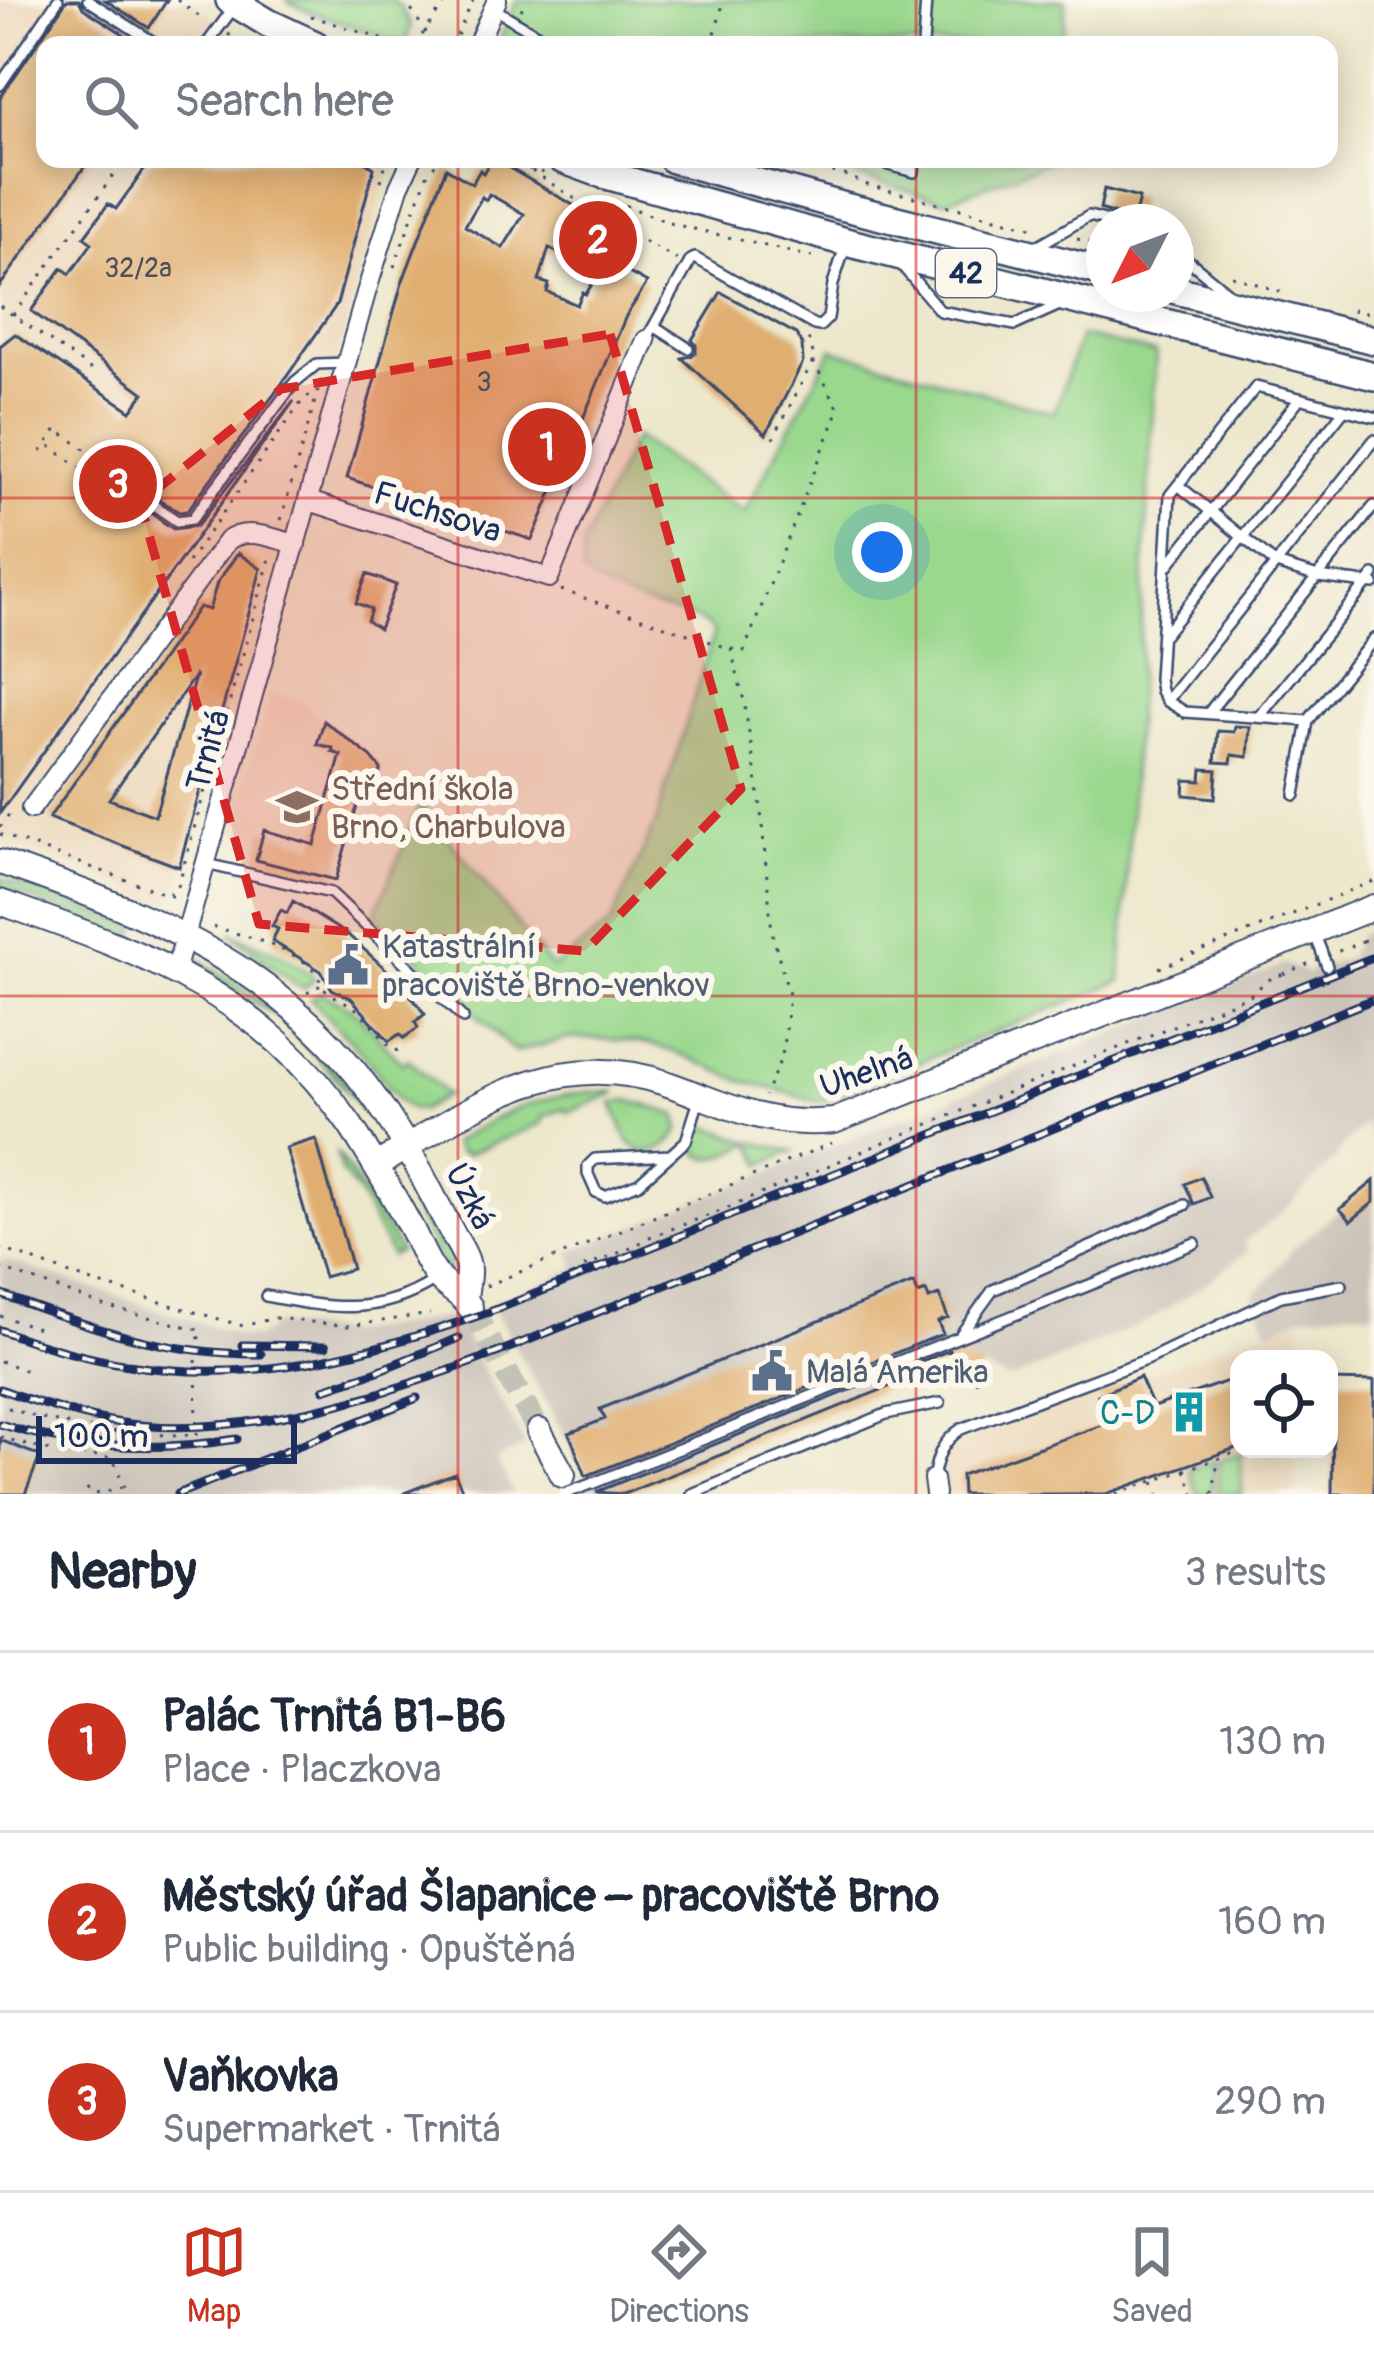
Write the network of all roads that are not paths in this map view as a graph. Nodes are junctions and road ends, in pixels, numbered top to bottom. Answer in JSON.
{"nodes":[{"id":1,"x":58,"y":0,"type":"edge"},
{"id":2,"x":88,"y":0,"type":"edge"},
{"id":3,"x":926,"y":0,"type":"edge"},
{"id":4,"x":233,"y":2,"type":"edge"},
{"id":5,"x":495,"y":4,"type":"edge"},
{"id":6,"x":313,"y":31,"type":"edge"},
{"id":7,"x":144,"y":36,"type":"edge"},
{"id":8,"x":212,"y":36,"type":"edge"},
{"id":9,"x":481,"y":36,"type":"edge"},
{"id":10,"x":542,"y":36,"type":"edge"},
{"id":11,"x":924,"y":36,"type":"edge"},
{"id":12,"x":0,"y":85,"type":"edge"},
{"id":13,"x":408,"y":168,"type":"edge"},
{"id":14,"x":587,"y":168,"type":"edge"},
{"id":15,"x":707,"y":168,"type":"edge"},
{"id":16,"x":1086,"y":217,"type":"edge"},
{"id":17,"x":846,"y":242,"type":"junction"},
{"id":18,"x":1026,"y":253,"type":"junction"},
{"id":19,"x":892,"y":254,"type":"junction"},
{"id":20,"x":1194,"y":265,"type":"edge"},
{"id":21,"x":1086,"y":268,"type":"edge"},
{"id":22,"x":1194,"y":295,"type":"edge"},
{"id":23,"x":1072,"y":299,"type":"junction"},
{"id":24,"x":1246,"y":308,"type":"junction"},
{"id":25,"x":650,"y":333,"type":"junction"},
{"id":26,"x":1374,"y":340,"type":"edge"},
{"id":27,"x":688,"y":348,"type":"dead end"},
{"id":28,"x":347,"y":363,"type":"junction"},
{"id":29,"x":1374,"y":376,"type":"edge"},
{"id":30,"x":1300,"y":398,"type":"junction"},
{"id":31,"x":1344,"y":410,"type":"junction"},
{"id":32,"x":1374,"y":417,"type":"edge"},
{"id":33,"x":1374,"y":440,"type":"edge"},
{"id":34,"x":1178,"y":485,"type":"junction"},
{"id":35,"x":309,"y":501,"type":"junction"},
{"id":36,"x":152,"y":504,"type":"dead end"},
{"id":37,"x":1374,"y":506,"type":"edge"},
{"id":38,"x":1210,"y":511,"type":"junction"},
{"id":39,"x":1243,"y":538,"type":"junction"},
{"id":40,"x":296,"y":544,"type":"junction"},
{"id":41,"x":1276,"y":564,"type":"junction"},
{"id":42,"x":1166,"y":568,"type":"junction"},
{"id":43,"x":1318,"y":577,"type":"junction"},
{"id":44,"x":1372,"y":581,"type":"edge"},
{"id":45,"x":1161,"y":638,"type":"junction"},
{"id":46,"x":1374,"y":639,"type":"edge"},
{"id":47,"x":1167,"y":701,"type":"junction"},
{"id":48,"x":1209,"y":712,"type":"junction"},
{"id":49,"x":1259,"y":716,"type":"junction"},
{"id":50,"x":1308,"y":721,"type":"junction"},
{"id":51,"x":1295,"y":795,"type":"dead end"},
{"id":52,"x":32,"y":809,"type":"dead end"},
{"id":53,"x":0,"y":862,"type":"edge"},
{"id":54,"x":206,"y":864,"type":"junction"},
{"id":55,"x":0,"y":902,"type":"edge"},
{"id":56,"x":1374,"y":907,"type":"edge"},
{"id":57,"x":1313,"y":930,"type":"junction"},
{"id":58,"x":185,"y":935,"type":"junction"},
{"id":59,"x":1327,"y":966,"type":"dead end"},
{"id":60,"x":175,"y":972,"type":"junction"},
{"id":61,"x":463,"y":1018,"type":"dead end"},
{"id":62,"x":700,"y":1097,"type":"junction"},
{"id":63,"x":408,"y":1147,"type":"junction"},
{"id":64,"x":670,"y":1155,"type":"junction"},
{"id":65,"x":375,"y":1166,"type":"junction"},
{"id":66,"x":1185,"y":1205,"type":"dead end"},
{"id":67,"x":1195,"y":1244,"type":"dead end"},
{"id":68,"x":438,"y":1279,"type":"junction"},
{"id":69,"x":1342,"y":1285,"type":"dead end"},
{"id":70,"x":266,"y":1296,"type":"dead end"},
{"id":71,"x":958,"y":1338,"type":"junction"},
{"id":72,"x":940,"y":1403,"type":"dead end"},
{"id":73,"x":538,"y":1431,"type":"tunnel mouth"},
{"id":74,"x":564,"y":1485,"type":"edge"},
{"id":75,"x":934,"y":1486,"type":"edge"},
{"id":76,"x":692,"y":1494,"type":"edge"}],
"edges":[{"from":1,"to":12,"type":"lane"},
{"from":2,"to":7,"type":"lane"},
{"from":3,"to":11,"type":"lane"},
{"from":4,"to":6,"type":"main road"},
{"from":4,"to":8,"type":"lane"},
{"from":5,"to":9,"type":"street"},
{"from":5,"to":10,"type":"lane"},
{"from":13,"to":28,"type":"street","name":"Trnitá"},
{"from":14,"to":17,"type":"main road","number":"42"},
{"from":15,"to":18,"type":"main road","number":"42"},
{"from":16,"to":18,"type":"lane"},
{"from":17,"to":19,"type":"main road","number":"42"},
{"from":17,"to":25,"type":"lane"},
{"from":18,"to":21,"type":"main road","number":"42"},
{"from":19,"to":23,"type":"main road","number":"42"},
{"from":19,"to":23,"type":"lane"},
{"from":20,"to":24,"type":"lane"},
{"from":22,"to":24,"type":"main road"},
{"from":23,"to":29,"type":"main road","number":"42"},
{"from":24,"to":26,"type":"main road"},
{"from":25,"to":27,"type":"lane"},
{"from":25,"to":35,"type":"street","name":"Fuchsova"},
{"from":28,"to":35,"type":"street","name":"Trnitá"},
{"from":28,"to":36,"type":"lane"},
{"from":30,"to":31,"type":"lane"},
{"from":30,"to":34,"type":"lane"},
{"from":30,"to":38,"type":"lane"},
{"from":31,"to":32,"type":"lane"},
{"from":31,"to":39,"type":"lane"},
{"from":33,"to":41,"type":"lane"},
{"from":34,"to":38,"type":"lane"},
{"from":34,"to":42,"type":"lane"},
{"from":35,"to":40,"type":"street","name":"Trnitá"},
{"from":37,"to":43,"type":"lane"},
{"from":38,"to":39,"type":"lane"},
{"from":38,"to":42,"type":"lane"},
{"from":39,"to":41,"type":"lane"},
{"from":39,"to":45,"type":"lane"},
{"from":40,"to":52,"type":"street"},
{"from":40,"to":54,"type":"street","name":"Trnitá"},
{"from":41,"to":43,"type":"lane"},
{"from":41,"to":47,"type":"lane"},
{"from":42,"to":45,"type":"lane"},
{"from":43,"to":44,"type":"lane"},
{"from":43,"to":48,"type":"lane"},
{"from":44,"to":49,"type":"lane"},
{"from":45,"to":47,"type":"lane"},
{"from":46,"to":50,"type":"lane"},
{"from":47,"to":48,"type":"lane"},
{"from":48,"to":49,"type":"lane"},
{"from":49,"to":50,"type":"lane"},
{"from":50,"to":51,"type":"lane"},
{"from":53,"to":58,"type":"main road","name":"Úzká"},
{"from":54,"to":58,"type":"street","name":"Trnitá"},
{"from":54,"to":61,"type":"lane"},
{"from":55,"to":60,"type":"main road","name":"Úzká"},
{"from":56,"to":57,"type":"main road","name":"Uhelná"},
{"from":57,"to":59,"type":"lane"},
{"from":57,"to":62,"type":"main road","name":"Uhelná"},
{"from":58,"to":60,"type":"street","name":"Trnitá"},
{"from":58,"to":63,"type":"main road","name":"Úzká"},
{"from":60,"to":65,"type":"main road","name":"Úzká"},
{"from":62,"to":63,"type":"main road","name":"Uhelná"},
{"from":62,"to":64,"type":"lane"},
{"from":63,"to":65,"type":"main road","name":"Uhelná"},
{"from":63,"to":68,"type":"main road","name":"Úzká"},
{"from":64,"to":64,"type":"lane"},
{"from":65,"to":68,"type":"main road","name":"Úzká"},
{"from":66,"to":71,"type":"lane"},
{"from":67,"to":71,"type":"lane"},
{"from":68,"to":70,"type":"lane"},
{"from":69,"to":75,"type":"lane"},
{"from":71,"to":74,"type":"lane","bridge":true},
{"from":72,"to":76,"type":"lane"},
{"from":73,"to":74,"type":"main road"}]}
